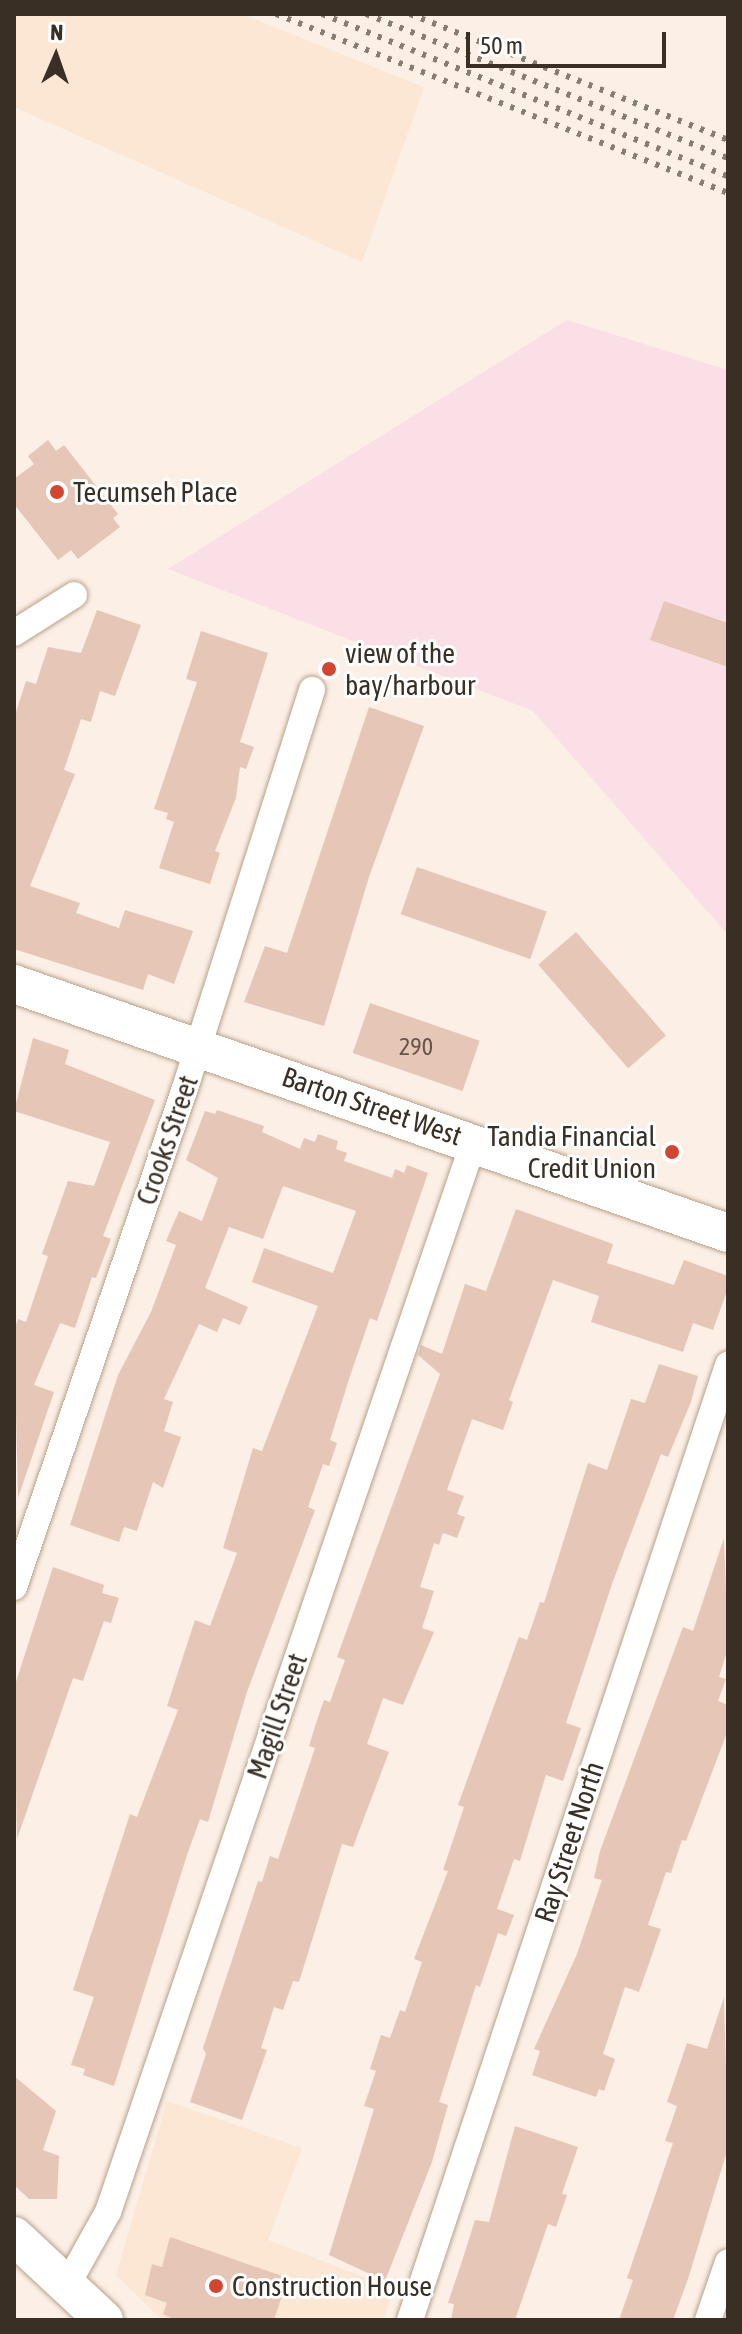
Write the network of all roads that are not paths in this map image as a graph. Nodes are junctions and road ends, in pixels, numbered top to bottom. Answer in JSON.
{"nodes":[{"id":1,"x":74,"y":595,"type":"dead end"},
{"id":2,"x":14,"y":633,"type":"edge"},
{"id":3,"x":312,"y":690,"type":"dead end"},
{"id":4,"x":14,"y":984,"type":"edge"},
{"id":5,"x":197,"y":1047,"type":"junction"},
{"id":6,"x":474,"y":1141,"type":"junction"},
{"id":7,"x":728,"y":1233,"type":"edge"},
{"id":8,"x":728,"y":1365,"type":"edge"},
{"id":9,"x":14,"y":1587,"type":"edge"},
{"id":10,"x":14,"y":2236,"type":"edge"},
{"id":11,"x":728,"y":2262,"type":"edge"},
{"id":12,"x":67,"y":2285,"type":"junction"},
{"id":13,"x":104,"y":2320,"type":"edge"},
{"id":14,"x":410,"y":2320,"type":"edge"},
{"id":15,"x":708,"y":2320,"type":"edge"}],
"edges":[{"from":1,"to":2,"type":"street"},
{"from":3,"to":5,"type":"street","name":"Crooks Street"},
{"from":4,"to":5,"type":"street","name":"Barton Street West"},
{"from":5,"to":6,"type":"street","name":"Barton Street West"},
{"from":5,"to":9,"type":"street","name":"Crooks Street"},
{"from":6,"to":7,"type":"street","name":"Barton Street West"},
{"from":6,"to":12,"type":"street","name":"Magill Street"},
{"from":8,"to":14,"type":"street","name":"Ray Street North"},
{"from":10,"to":12,"type":"street"},
{"from":11,"to":15,"type":"street"},
{"from":12,"to":13,"type":"street"}]}
